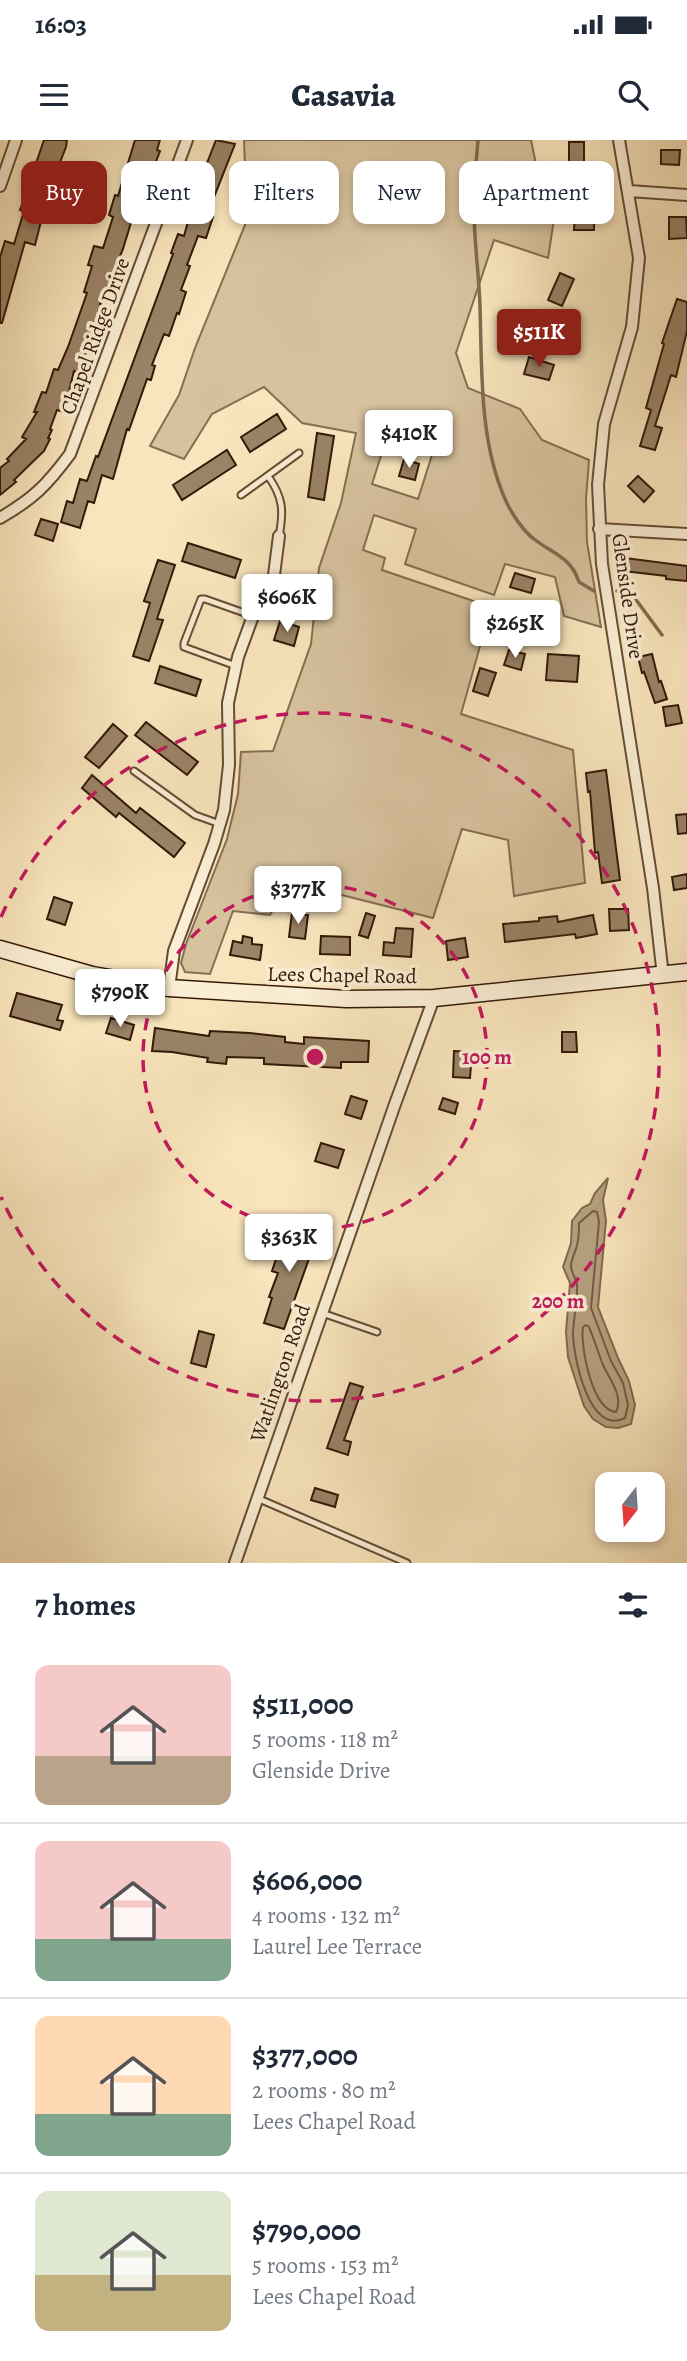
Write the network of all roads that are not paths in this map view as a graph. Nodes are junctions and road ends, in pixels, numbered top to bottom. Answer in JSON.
{"nodes":[{"id":1,"x":16,"y":140,"type":"edge"},
{"id":2,"x":187,"y":140,"type":"edge"},
{"id":3,"x":619,"y":140,"type":"edge"},
{"id":4,"x":0,"y":186,"type":"edge"},
{"id":5,"x":629,"y":191,"type":"junction"},
{"id":6,"x":687,"y":195,"type":"edge"},
{"id":7,"x":299,"y":453,"type":"dead end"},
{"id":8,"x":268,"y":476,"type":"junction"},
{"id":9,"x":241,"y":495,"type":"dead end"},
{"id":10,"x":0,"y":518,"type":"edge"},
{"id":11,"x":599,"y":529,"type":"junction"},
{"id":12,"x":687,"y":534,"type":"edge"},
{"id":13,"x":279,"y":536,"type":"joint"},
{"id":14,"x":253,"y":616,"type":"junction"},
{"id":15,"x":236,"y":666,"type":"junction"},
{"id":16,"x":134,"y":771,"type":"dead end"},
{"id":17,"x":220,"y":824,"type":"junction"},
{"id":18,"x":0,"y":949,"type":"edge"},
{"id":19,"x":687,"y":972,"type":"edge"},
{"id":20,"x":663,"y":976,"type":"junction"},
{"id":21,"x":169,"y":988,"type":"junction"},
{"id":22,"x":434,"y":998,"type":"junction"},
{"id":23,"x":322,"y":1313,"type":"junction"},
{"id":24,"x":377,"y":1332,"type":"dead end"},
{"id":25,"x":257,"y":1499,"type":"junction"},
{"id":26,"x":234,"y":1563,"type":"edge"},
{"id":27,"x":408,"y":1563,"type":"edge"}],
"edges":[{"from":1,"to":4,"type":"street"},
{"from":2,"to":10,"type":"street","name":"Chapel Ridge Drive"},
{"from":3,"to":5,"type":"street","name":"Glenside Drive"},
{"from":5,"to":6,"type":"street"},
{"from":5,"to":11,"type":"street","name":"Glenside Drive"},
{"from":7,"to":8,"type":"lane"},
{"from":8,"to":9,"type":"lane"},
{"from":8,"to":13,"type":"lane"},
{"from":11,"to":12,"type":"street"},
{"from":11,"to":20,"type":"street","name":"Glenside Drive"},
{"from":13,"to":14,"type":"street"},
{"from":14,"to":15,"type":"street"},
{"from":14,"to":15,"type":"lane"},
{"from":15,"to":17,"type":"street"},
{"from":16,"to":17,"type":"lane"},
{"from":17,"to":21,"type":"street"},
{"from":18,"to":21,"type":"main road","name":"Lees Chapel Road"},
{"from":19,"to":20,"type":"main road","name":"Lees Chapel Road"},
{"from":20,"to":22,"type":"main road","name":"Lees Chapel Road"},
{"from":21,"to":22,"type":"main road","name":"Lees Chapel Road"},
{"from":22,"to":23,"type":"street","name":"Watlington Road"},
{"from":23,"to":24,"type":"lane"},
{"from":23,"to":25,"type":"street","name":"Watlington Road"},
{"from":25,"to":26,"type":"street","name":"Watlington Road"},
{"from":25,"to":27,"type":"lane"}]}
